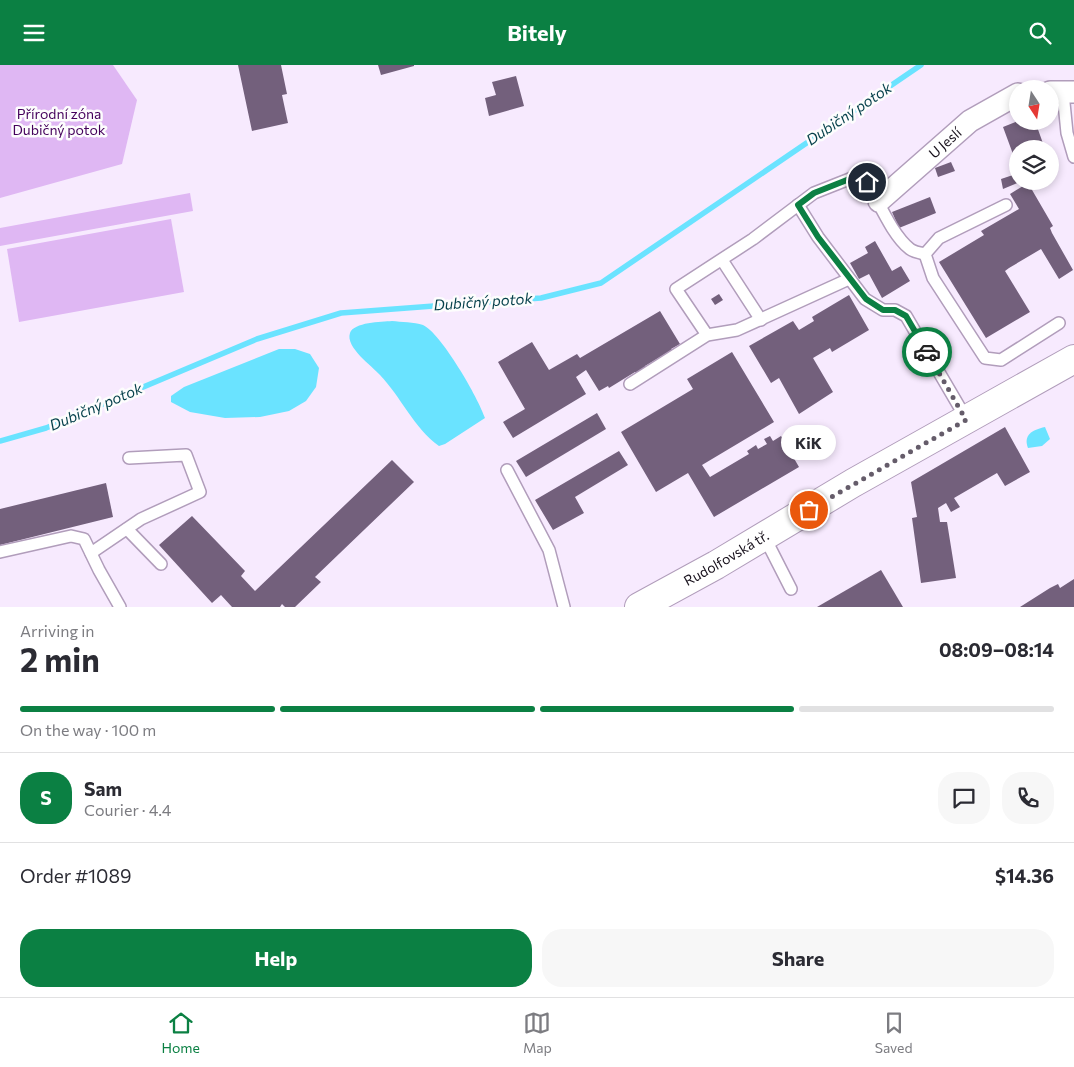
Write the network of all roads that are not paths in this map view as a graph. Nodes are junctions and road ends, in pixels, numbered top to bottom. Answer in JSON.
{"nodes":[{"id":1,"x":1062,"y":92,"type":"edge"},
{"id":2,"x":1009,"y":100,"type":"edge"},
{"id":3,"x":1074,"y":157,"type":"edge"},
{"id":4,"x":879,"y":201,"type":"junction"},
{"id":5,"x":798,"y":205,"type":"junction"},
{"id":6,"x":1006,"y":205,"type":"dead end"},
{"id":7,"x":925,"y":254,"type":"junction"},
{"id":8,"x":722,"y":260,"type":"junction"},
{"id":9,"x":849,"y":279,"type":"junction"},
{"id":10,"x":761,"y":320,"type":"junction"},
{"id":11,"x":1059,"y":323,"type":"dead end"},
{"id":12,"x":707,"y":335,"type":"junction"},
{"id":13,"x":1074,"y":359,"type":"edge"},
{"id":14,"x":630,"y":385,"type":"dead end"},
{"id":15,"x":966,"y":420,"type":"junction"},
{"id":16,"x":129,"y":459,"type":"dead end"},
{"id":17,"x":507,"y":470,"type":"dead end"},
{"id":18,"x":127,"y":529,"type":"junction"},
{"id":19,"x":764,"y":536,"type":"junction"},
{"id":20,"x":0,"y":552,"type":"edge"},
{"id":21,"x":91,"y":553,"type":"junction"},
{"id":22,"x":161,"y":564,"type":"dead end"},
{"id":23,"x":790,"y":589,"type":"dead end"},
{"id":24,"x":120,"y":607,"type":"edge"},
{"id":25,"x":564,"y":607,"type":"edge"},
{"id":26,"x":639,"y":607,"type":"edge"}],
"edges":[{"from":1,"to":3,"type":"lane"},
{"from":2,"to":4,"type":"street","name":"U Jeslí"},
{"from":4,"to":5,"type":"lane"},
{"from":4,"to":7,"type":"lane"},
{"from":5,"to":8,"type":"lane"},
{"from":5,"to":9,"type":"lane"},
{"from":6,"to":7,"type":"lane"},
{"from":7,"to":11,"type":"lane"},
{"from":8,"to":10,"type":"lane"},
{"from":8,"to":12,"type":"lane"},
{"from":9,"to":10,"type":"lane"},
{"from":9,"to":15,"type":"lane"},
{"from":10,"to":12,"type":"lane"},
{"from":12,"to":14,"type":"lane"},
{"from":13,"to":15,"type":"main road","name":"Rudolfovská tř."},
{"from":15,"to":19,"type":"main road","name":"Rudolfovská tř."},
{"from":16,"to":18,"type":"lane"},
{"from":17,"to":25,"type":"lane"},
{"from":18,"to":21,"type":"lane"},
{"from":18,"to":22,"type":"lane"},
{"from":19,"to":23,"type":"lane"},
{"from":19,"to":26,"type":"main road","name":"Rudolfovská tř."},
{"from":20,"to":21,"type":"lane"},
{"from":21,"to":24,"type":"lane"}]}
